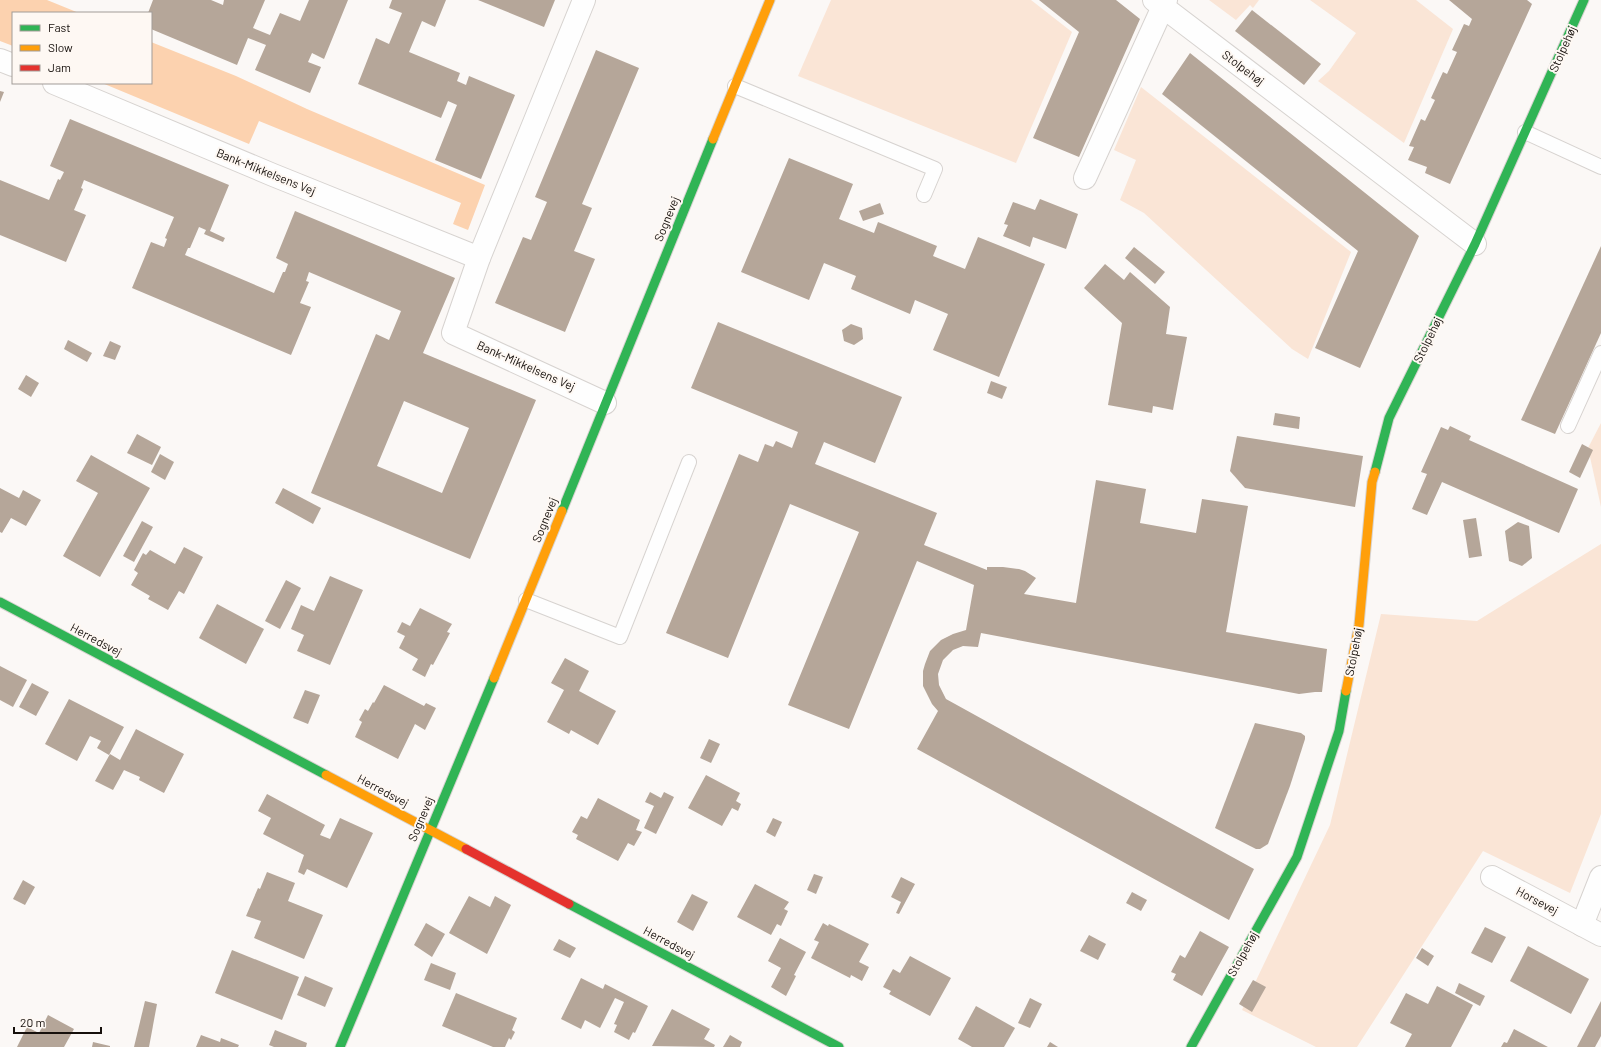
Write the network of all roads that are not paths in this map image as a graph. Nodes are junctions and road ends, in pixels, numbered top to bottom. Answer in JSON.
{"nodes":[{"id":1,"x":584,"y":0,"type":"edge"},
{"id":2,"x":770,"y":0,"type":"edge"},
{"id":3,"x":1161,"y":2,"type":"edge"},
{"id":4,"x":1579,"y":2,"type":"edge"},
{"id":5,"x":0,"y":60,"type":"edge"},
{"id":6,"x":12,"y":66,"type":"edge"},
{"id":7,"x":56,"y":84,"type":"edge"},
{"id":8,"x":735,"y":86,"type":"junction"},
{"id":9,"x":1525,"y":132,"type":"junction"},
{"id":10,"x":1601,"y":167,"type":"edge"},
{"id":11,"x":1085,"y":178,"type":"dead end"},
{"id":12,"x":924,"y":195,"type":"dead end"},
{"id":13,"x":1475,"y":244,"type":"junction"},
{"id":14,"x":479,"y":258,"type":"junction"},
{"id":15,"x":1601,"y":353,"type":"edge"},
{"id":16,"x":605,"y":403,"type":"junction"},
{"id":17,"x":1568,"y":426,"type":"dead end"},
{"id":18,"x":689,"y":462,"type":"dead end"},
{"id":19,"x":526,"y":600,"type":"junction"},
{"id":20,"x":0,"y":602,"type":"edge"},
{"id":21,"x":430,"y":830,"type":"junction"},
{"id":22,"x":1492,"y":877,"type":"dead end"},
{"id":23,"x":1601,"y":877,"type":"edge"},
{"id":24,"x":1582,"y":925,"type":"junction"},
{"id":25,"x":1601,"y":935,"type":"edge"},
{"id":26,"x":340,"y":1047,"type":"edge"},
{"id":27,"x":839,"y":1047,"type":"edge"},
{"id":28,"x":1191,"y":1047,"type":"edge"}],
"edges":[{"from":1,"to":14,"type":"street","name":"Bank-Mikkelsens Vej"},
{"from":2,"to":8,"type":"street","name":"Sognevej"},
{"from":3,"to":11,"type":"street","name":"Stolpehøj"},
{"from":3,"to":13,"type":"street","name":"Stolpehøj"},
{"from":4,"to":9,"type":"street","name":"Stolpehøj"},
{"from":5,"to":6,"type":"street"},
{"from":7,"to":14,"type":"street","name":"Bank-Mikkelsens Vej"},
{"from":8,"to":12,"type":"lane"},
{"from":8,"to":16,"type":"street","name":"Sognevej"},
{"from":9,"to":10,"type":"lane"},
{"from":9,"to":13,"type":"street","name":"Stolpehøj"},
{"from":13,"to":28,"type":"street","name":"Stolpehøj"},
{"from":14,"to":16,"type":"street","name":"Bank-Mikkelsens Vej"},
{"from":15,"to":17,"type":"lane"},
{"from":16,"to":19,"type":"street","name":"Sognevej"},
{"from":18,"to":19,"type":"lane"},
{"from":19,"to":21,"type":"street","name":"Sognevej"},
{"from":20,"to":21,"type":"street","name":"Herredsvej"},
{"from":21,"to":26,"type":"street","name":"Sognevej"},
{"from":21,"to":27,"type":"street","name":"Herredsvej"},
{"from":22,"to":24,"type":"street","name":"Horsevej"},
{"from":23,"to":24,"type":"street"},
{"from":24,"to":25,"type":"street","name":"Horsevej"}]}
